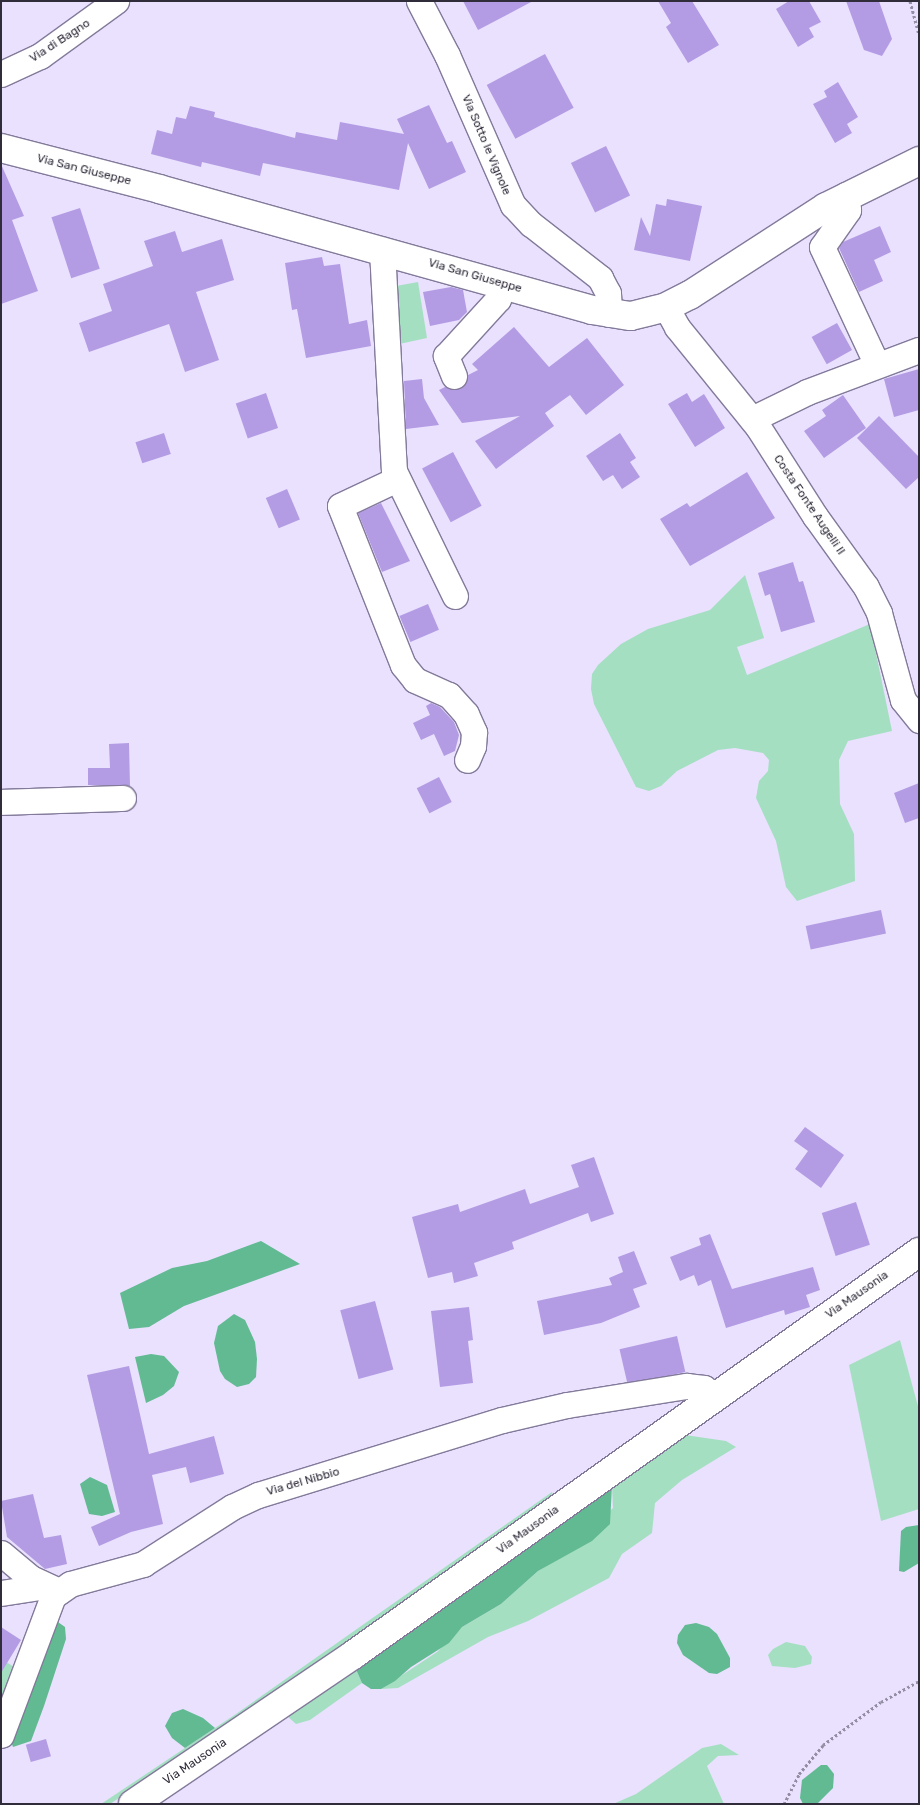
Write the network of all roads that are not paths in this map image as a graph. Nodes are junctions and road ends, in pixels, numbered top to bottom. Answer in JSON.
{"nodes":[{"id":1,"x":116,"y":1,"type":"edge"},
{"id":2,"x":419,"y":1,"type":"edge"},
{"id":3,"x":1,"y":74,"type":"edge"},
{"id":4,"x":1,"y":148,"type":"edge"},
{"id":5,"x":919,"y":161,"type":"edge"},
{"id":6,"x":846,"y":195,"type":"junction"},
{"id":7,"x":382,"y":250,"type":"junction"},
{"id":8,"x":501,"y":284,"type":"junction"},
{"id":9,"x":666,"y":307,"type":"junction"},
{"id":10,"x":609,"y":314,"type":"junction"},
{"id":11,"x":919,"y":350,"type":"edge"},
{"id":12,"x":876,"y":365,"type":"junction"},
{"id":13,"x":454,"y":376,"type":"dead end"},
{"id":14,"x":752,"y":419,"type":"junction"},
{"id":15,"x":397,"y":479,"type":"junction"},
{"id":16,"x":455,"y":596,"type":"dead end"},
{"id":17,"x":919,"y":720,"type":"edge"},
{"id":18,"x":467,"y":760,"type":"dead end"},
{"id":19,"x":123,"y":798,"type":"dead end"},
{"id":20,"x":1,"y":802,"type":"edge"},
{"id":21,"x":919,"y":1252,"type":"edge"},
{"id":22,"x":714,"y":1397,"type":"junction"},
{"id":23,"x":1,"y":1553,"type":"edge"},
{"id":24,"x":53,"y":1588,"type":"junction"},
{"id":25,"x":1,"y":1593,"type":"edge"},
{"id":26,"x":1,"y":1735,"type":"edge"},
{"id":27,"x":133,"y":1804,"type":"edge"}],
"edges":[{"from":1,"to":3,"type":"street","name":"Via di Bagno"},
{"from":2,"to":10,"type":"street","name":"Via Sotto le Vignole"},
{"from":4,"to":7,"type":"main road","name":"Via San Giuseppe"},
{"from":5,"to":6,"type":"main road","name":"Via San Giuseppe"},
{"from":6,"to":9,"type":"main road","name":"Via San Giuseppe"},
{"from":6,"to":12,"type":"street"},
{"from":7,"to":8,"type":"main road","name":"Via San Giuseppe"},
{"from":7,"to":15,"type":"street"},
{"from":8,"to":10,"type":"main road","name":"Via San Giuseppe"},
{"from":8,"to":13,"type":"street"},
{"from":9,"to":10,"type":"main road","name":"Via San Giuseppe"},
{"from":9,"to":14,"type":"street","name":"Costa Fonte Augelli II"},
{"from":11,"to":12,"type":"street"},
{"from":12,"to":14,"type":"street"},
{"from":14,"to":17,"type":"street","name":"Costa Fonte Augelli II"},
{"from":15,"to":16,"type":"street"},
{"from":15,"to":18,"type":"street"},
{"from":19,"to":20,"type":"street"},
{"from":21,"to":22,"type":"main road","name":"Via Mausonia"},
{"from":22,"to":24,"type":"street","name":"Via del Nibbio"},
{"from":22,"to":27,"type":"main road","name":"Via Mausonia"},
{"from":23,"to":24,"type":"street"},
{"from":24,"to":25,"type":"street","name":"Via del Nibbio"},
{"from":24,"to":26,"type":"street"}]}
